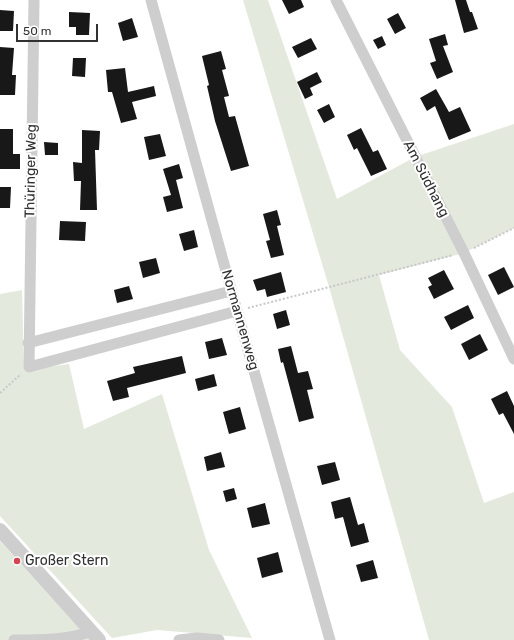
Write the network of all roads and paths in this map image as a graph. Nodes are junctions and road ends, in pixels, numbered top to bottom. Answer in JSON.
{"nodes":[{"id":1,"x":34,"y":0,"type":"edge"},
{"id":2,"x":152,"y":0,"type":"edge"},
{"id":3,"x":336,"y":0,"type":"edge"},
{"id":4,"x":514,"y":228,"type":"edge"},
{"id":5,"x":464,"y":253,"type":"junction"},
{"id":6,"x":231,"y":291,"type":"junction"},
{"id":7,"x":237,"y":311,"type":"junction"},
{"id":8,"x":28,"y":343,"type":"junction"},
{"id":9,"x":514,"y":359,"type":"edge"},
{"id":10,"x":29,"y":367,"type":"junction"},
{"id":11,"x":0,"y":393,"type":"edge"},
{"id":12,"x":0,"y":530,"type":"edge"},
{"id":13,"x":95,"y":635,"type":"edge"},
{"id":14,"x":14,"y":640,"type":"edge"},
{"id":15,"x":179,"y":640,"type":"edge"},
{"id":16,"x":220,"y":640,"type":"edge"},
{"id":17,"x":330,"y":640,"type":"edge"}],
"edges":[{"from":1,"to":8,"type":"street","name":"Thüringer Weg"},
{"from":2,"to":6,"type":"street","name":"Normannenweg"},
{"from":3,"to":5,"type":"street","name":"Am Südhang"},
{"from":4,"to":5,"type":"path"},
{"from":5,"to":7,"type":"path"},
{"from":5,"to":9,"type":"street","name":"Am Südhang"},
{"from":6,"to":7,"type":"street","name":"Normannenweg"},
{"from":6,"to":8,"type":"street"},
{"from":7,"to":10,"type":"street"},
{"from":7,"to":17,"type":"street","name":"Normannenweg"},
{"from":8,"to":10,"type":"street","name":"Thüringer Weg"},
{"from":10,"to":11,"type":"path"},
{"from":12,"to":13,"type":"street"},
{"from":13,"to":14,"type":"street"},
{"from":15,"to":16,"type":"street"}]}
